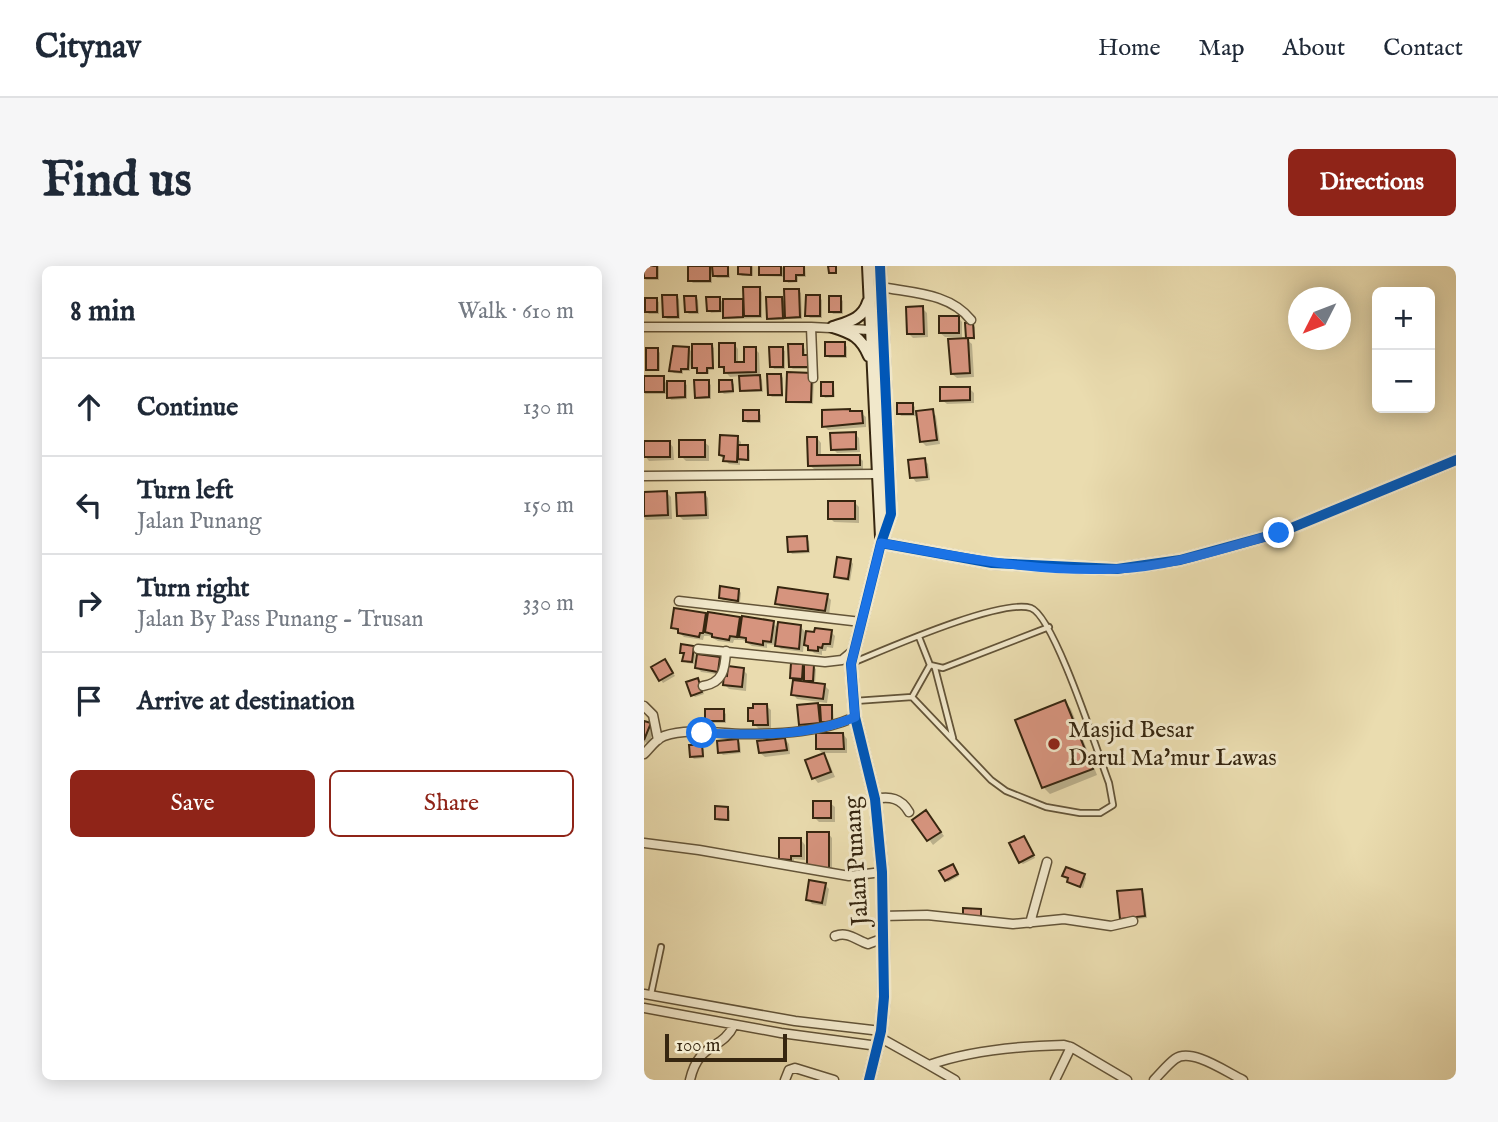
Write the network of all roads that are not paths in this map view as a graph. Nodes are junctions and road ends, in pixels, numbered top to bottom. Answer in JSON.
{"nodes":[{"id":1,"x":868,"y":266,"type":"edge"},
{"id":2,"x":880,"y":266,"type":"edge"},
{"id":3,"x":881,"y":287,"type":"junction"},
{"id":4,"x":871,"y":294,"type":"junction"},
{"id":5,"x":971,"y":320,"type":"dead end"},
{"id":6,"x":644,"y":327,"type":"edge"},
{"id":7,"x":811,"y":327,"type":"junction"},
{"id":8,"x":833,"y":327,"type":"junction"},
{"id":9,"x":870,"y":330,"type":"junction"},
{"id":10,"x":884,"y":330,"type":"junction"},
{"id":11,"x":872,"y":365,"type":"junction"},
{"id":12,"x":813,"y":378,"type":"dead end"},
{"id":13,"x":1456,"y":460,"type":"edge"},
{"id":14,"x":877,"y":474,"type":"junction"},
{"id":15,"x":644,"y":476,"type":"edge"},
{"id":16,"x":881,"y":543,"type":"junction"},
{"id":17,"x":679,"y":601,"type":"dead end"},
{"id":18,"x":860,"y":622,"type":"junction"},
{"id":19,"x":1049,"y":627,"type":"junction"},
{"id":20,"x":919,"y":637,"type":"junction"},
{"id":21,"x":856,"y":648,"type":"junction"},
{"id":22,"x":698,"y":649,"type":"dead end"},
{"id":23,"x":726,"y":651,"type":"junction"},
{"id":24,"x":851,"y":664,"type":"junction"},
{"id":25,"x":932,"y":667,"type":"junction"},
{"id":26,"x":703,"y":685,"type":"dead end"},
{"id":27,"x":912,"y":697,"type":"junction"},
{"id":28,"x":853,"y":701,"type":"junction"},
{"id":29,"x":644,"y":706,"type":"edge"},
{"id":30,"x":855,"y":717,"type":"junction"},
{"id":31,"x":658,"y":740,"type":"junction"},
{"id":32,"x":954,"y":740,"type":"junction"},
{"id":33,"x":644,"y":754,"type":"edge"},
{"id":34,"x":875,"y":799,"type":"junction"},
{"id":35,"x":909,"y":812,"type":"dead end"},
{"id":36,"x":644,"y":844,"type":"edge"},
{"id":37,"x":1047,"y":862,"type":"dead end"},
{"id":38,"x":882,"y":872,"type":"junction"},
{"id":39,"x":882,"y":916,"type":"junction"},
{"id":40,"x":1133,"y":921,"type":"dead end"},
{"id":41,"x":1030,"y":923,"type":"junction"},
{"id":42,"x":835,"y":936,"type":"dead end"},
{"id":43,"x":884,"y":938,"type":"junction"},
{"id":44,"x":661,"y":947,"type":"dead end"},
{"id":45,"x":648,"y":994,"type":"edge"},
{"id":46,"x":644,"y":1008,"type":"edge"},
{"id":47,"x":882,"y":1016,"type":"junction"},
{"id":48,"x":734,"y":1025,"type":"junction"},
{"id":49,"x":861,"y":1028,"type":"junction"},
{"id":50,"x":879,"y":1038,"type":"junction"},
{"id":51,"x":860,"y":1043,"type":"junction"},
{"id":52,"x":1071,"y":1047,"type":"junction"},
{"id":53,"x":874,"y":1063,"type":"junction"},
{"id":54,"x":929,"y":1065,"type":"junction"},
{"id":55,"x":690,"y":1080,"type":"edge"},
{"id":56,"x":785,"y":1080,"type":"edge"},
{"id":57,"x":834,"y":1080,"type":"edge"},
{"id":58,"x":869,"y":1080,"type":"edge"},
{"id":59,"x":955,"y":1080,"type":"edge"},
{"id":60,"x":1055,"y":1080,"type":"edge"},
{"id":61,"x":1127,"y":1080,"type":"edge"},
{"id":62,"x":1154,"y":1080,"type":"edge"},
{"id":63,"x":1242,"y":1080,"type":"edge"}],
"edges":[{"from":1,"to":4,"type":"street","name":"Jalan Punang"},
{"from":2,"to":3,"type":"street","name":"Jalan Punang"},
{"from":3,"to":5,"type":"street"},
{"from":3,"to":10,"type":"street","name":"Jalan Punang"},
{"from":4,"to":8,"type":"street"},
{"from":4,"to":9,"type":"street","name":"Jalan Punang"},
{"from":6,"to":7,"type":"street"},
{"from":7,"to":8,"type":"street"},
{"from":7,"to":12,"type":"street"},
{"from":8,"to":9,"type":"street"},
{"from":8,"to":11,"type":"street"},
{"from":9,"to":10,"type":"street"},
{"from":9,"to":11,"type":"street","name":"Jalan Punang"},
{"from":10,"to":16,"type":"street","name":"Jalan Punang"},
{"from":11,"to":14,"type":"street","name":"Jalan Punang"},
{"from":13,"to":16,"type":"street"},
{"from":14,"to":15,"type":"street"},
{"from":14,"to":16,"type":"street","name":"Jalan Punang"},
{"from":16,"to":18,"type":"street","name":"Jalan Punang"},
{"from":17,"to":18,"type":"street"},
{"from":18,"to":21,"type":"street","name":"Jalan Punang"},
{"from":19,"to":20,"type":"lane"},
{"from":19,"to":25,"type":"lane"},
{"from":19,"to":32,"type":"lane"},
{"from":20,"to":24,"type":"lane"},
{"from":20,"to":25,"type":"lane"},
{"from":21,"to":23,"type":"street"},
{"from":21,"to":24,"type":"street","name":"Jalan Punang"},
{"from":22,"to":23,"type":"street"},
{"from":23,"to":26,"type":"street"},
{"from":24,"to":28,"type":"street","name":"Jalan Punang"},
{"from":25,"to":27,"type":"lane"},
{"from":25,"to":32,"type":"lane"},
{"from":27,"to":28,"type":"lane"},
{"from":27,"to":32,"type":"lane"},
{"from":28,"to":30,"type":"street","name":"Jalan Punang"},
{"from":29,"to":31,"type":"street"},
{"from":30,"to":31,"type":"street"},
{"from":30,"to":34,"type":"street","name":"Jalan Punang"},
{"from":31,"to":33,"type":"street"},
{"from":34,"to":35,"type":"street"},
{"from":34,"to":38,"type":"street","name":"Jalan Punang"},
{"from":36,"to":38,"type":"street"},
{"from":37,"to":41,"type":"street"},
{"from":38,"to":39,"type":"street","name":"Jalan Punang"},
{"from":39,"to":41,"type":"street"},
{"from":39,"to":43,"type":"street","name":"Jalan Punang"},
{"from":40,"to":41,"type":"street"},
{"from":42,"to":43,"type":"street"},
{"from":43,"to":47,"type":"street","name":"Jalan Punang"},
{"from":44,"to":45,"type":"lane"},
{"from":45,"to":49,"type":"street"},
{"from":46,"to":48,"type":"street"},
{"from":47,"to":49,"type":"street"},
{"from":47,"to":50,"type":"street","name":"Jalan Punang"},
{"from":48,"to":51,"type":"street"},
{"from":48,"to":55,"type":"street"},
{"from":49,"to":50,"type":"street"},
{"from":50,"to":51,"type":"street"},
{"from":50,"to":53,"type":"street","name":"Jalan Punang"},
{"from":50,"to":54,"type":"street"},
{"from":51,"to":53,"type":"street"},
{"from":52,"to":54,"type":"street"},
{"from":52,"to":60,"type":"street"},
{"from":52,"to":61,"type":"street"},
{"from":53,"to":58,"type":"street","name":"Jalan Punang"},
{"from":54,"to":59,"type":"street"},
{"from":56,"to":57,"type":"street"},
{"from":62,"to":63,"type":"street"}]}
